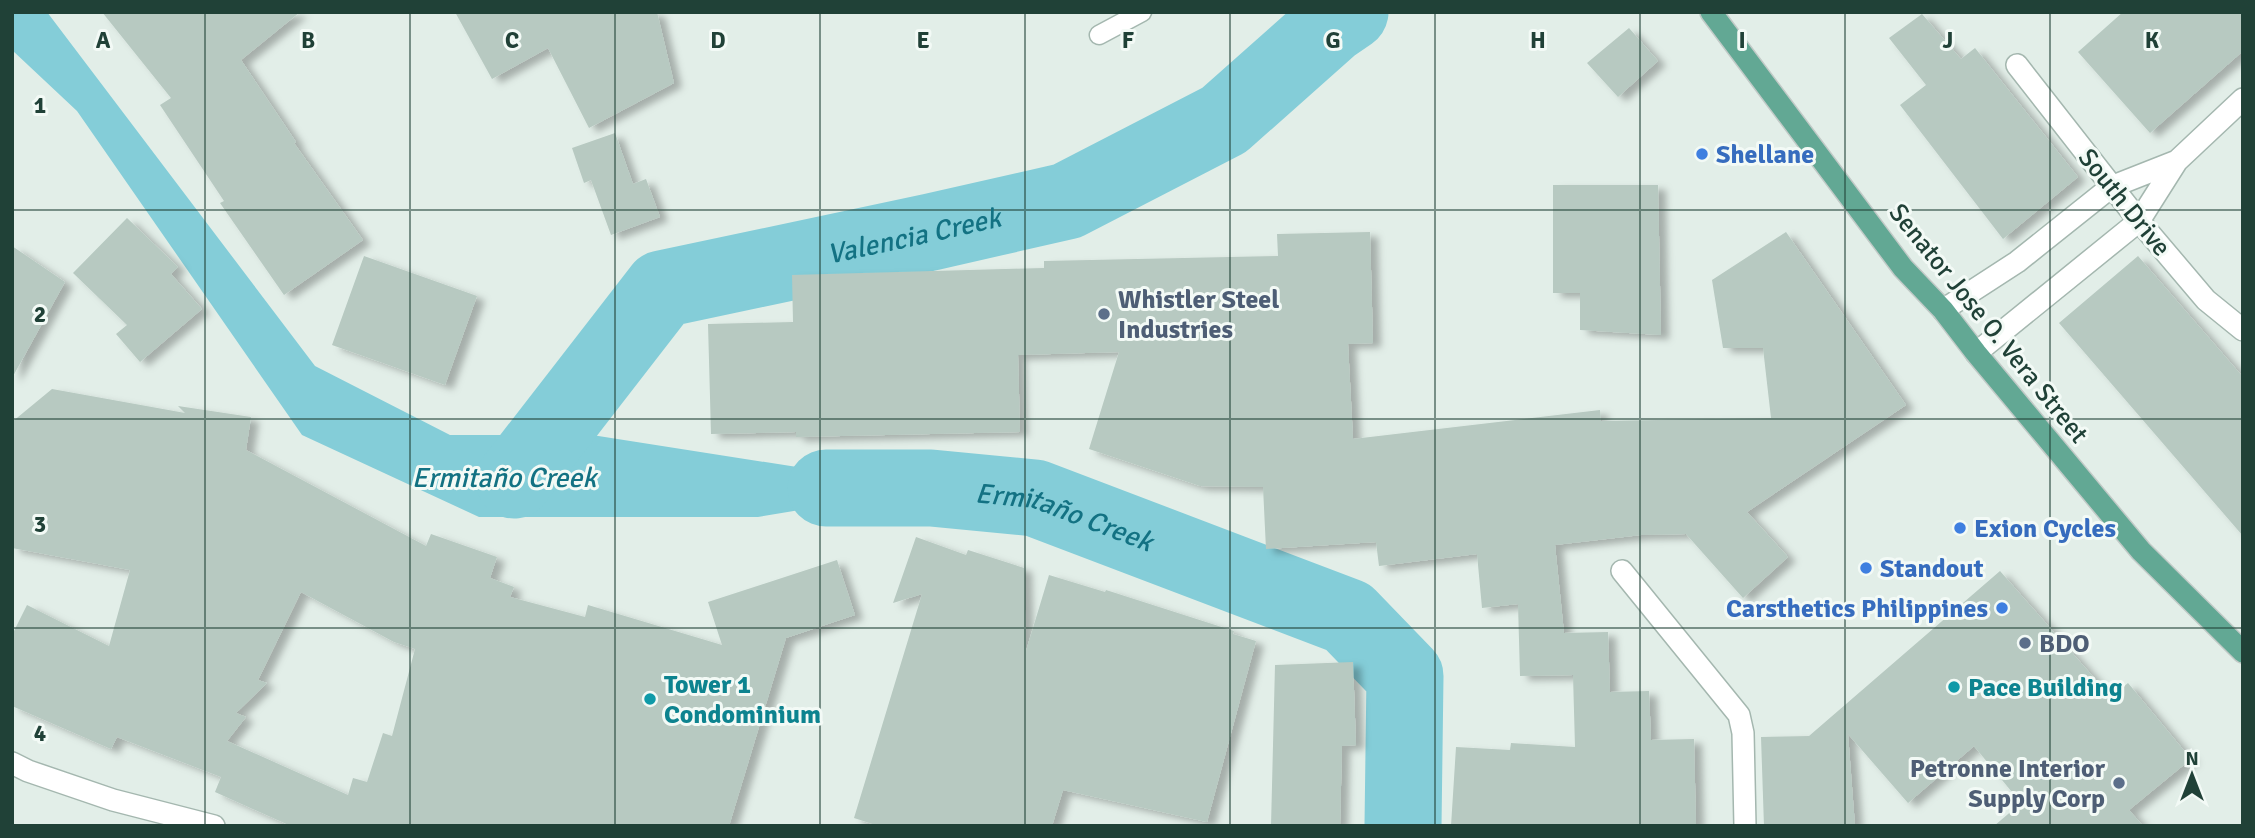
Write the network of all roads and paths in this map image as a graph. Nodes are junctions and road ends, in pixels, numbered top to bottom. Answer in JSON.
{"nodes":[{"id":1,"x":1142,"y":12,"type":"edge"},
{"id":2,"x":1716,"y":18,"type":"edge"},
{"id":3,"x":1099,"y":35,"type":"dead end"},
{"id":4,"x":2017,"y":65,"type":"dead end"},
{"id":5,"x":2243,"y":99,"type":"edge"},
{"id":6,"x":2177,"y":161,"type":"junction"},
{"id":7,"x":2111,"y":187,"type":"junction"},
{"id":8,"x":2138,"y":221,"type":"junction"},
{"id":9,"x":1943,"y":310,"type":"junction"},
{"id":10,"x":2243,"y":330,"type":"edge"},
{"id":11,"x":1976,"y":353,"type":"junction"},
{"id":12,"x":1622,"y":571,"type":"dead end"},
{"id":13,"x":2243,"y":652,"type":"edge"},
{"id":14,"x":12,"y":763,"type":"edge"},
{"id":15,"x":214,"y":826,"type":"edge"},
{"id":16,"x":1745,"y":826,"type":"edge"}],
"edges":[{"from":1,"to":3,"type":"lane"},
{"from":2,"to":9,"type":"main road","name":"Senator Jose O. Vera Street"},
{"from":4,"to":7,"type":"street","name":"South Drive"},
{"from":5,"to":6,"type":"street"},
{"from":6,"to":7,"type":"street"},
{"from":6,"to":8,"type":"street"},
{"from":7,"to":8,"type":"street","name":"South Drive"},
{"from":7,"to":9,"type":"street"},
{"from":8,"to":10,"type":"street","name":"South Drive"},
{"from":8,"to":11,"type":"street"},
{"from":9,"to":11,"type":"main road","name":"Senator Jose O. Vera Street"},
{"from":11,"to":13,"type":"main road","name":"Senator Jose O. Vera Street"},
{"from":12,"to":16,"type":"street"},
{"from":14,"to":15,"type":"street"}]}
